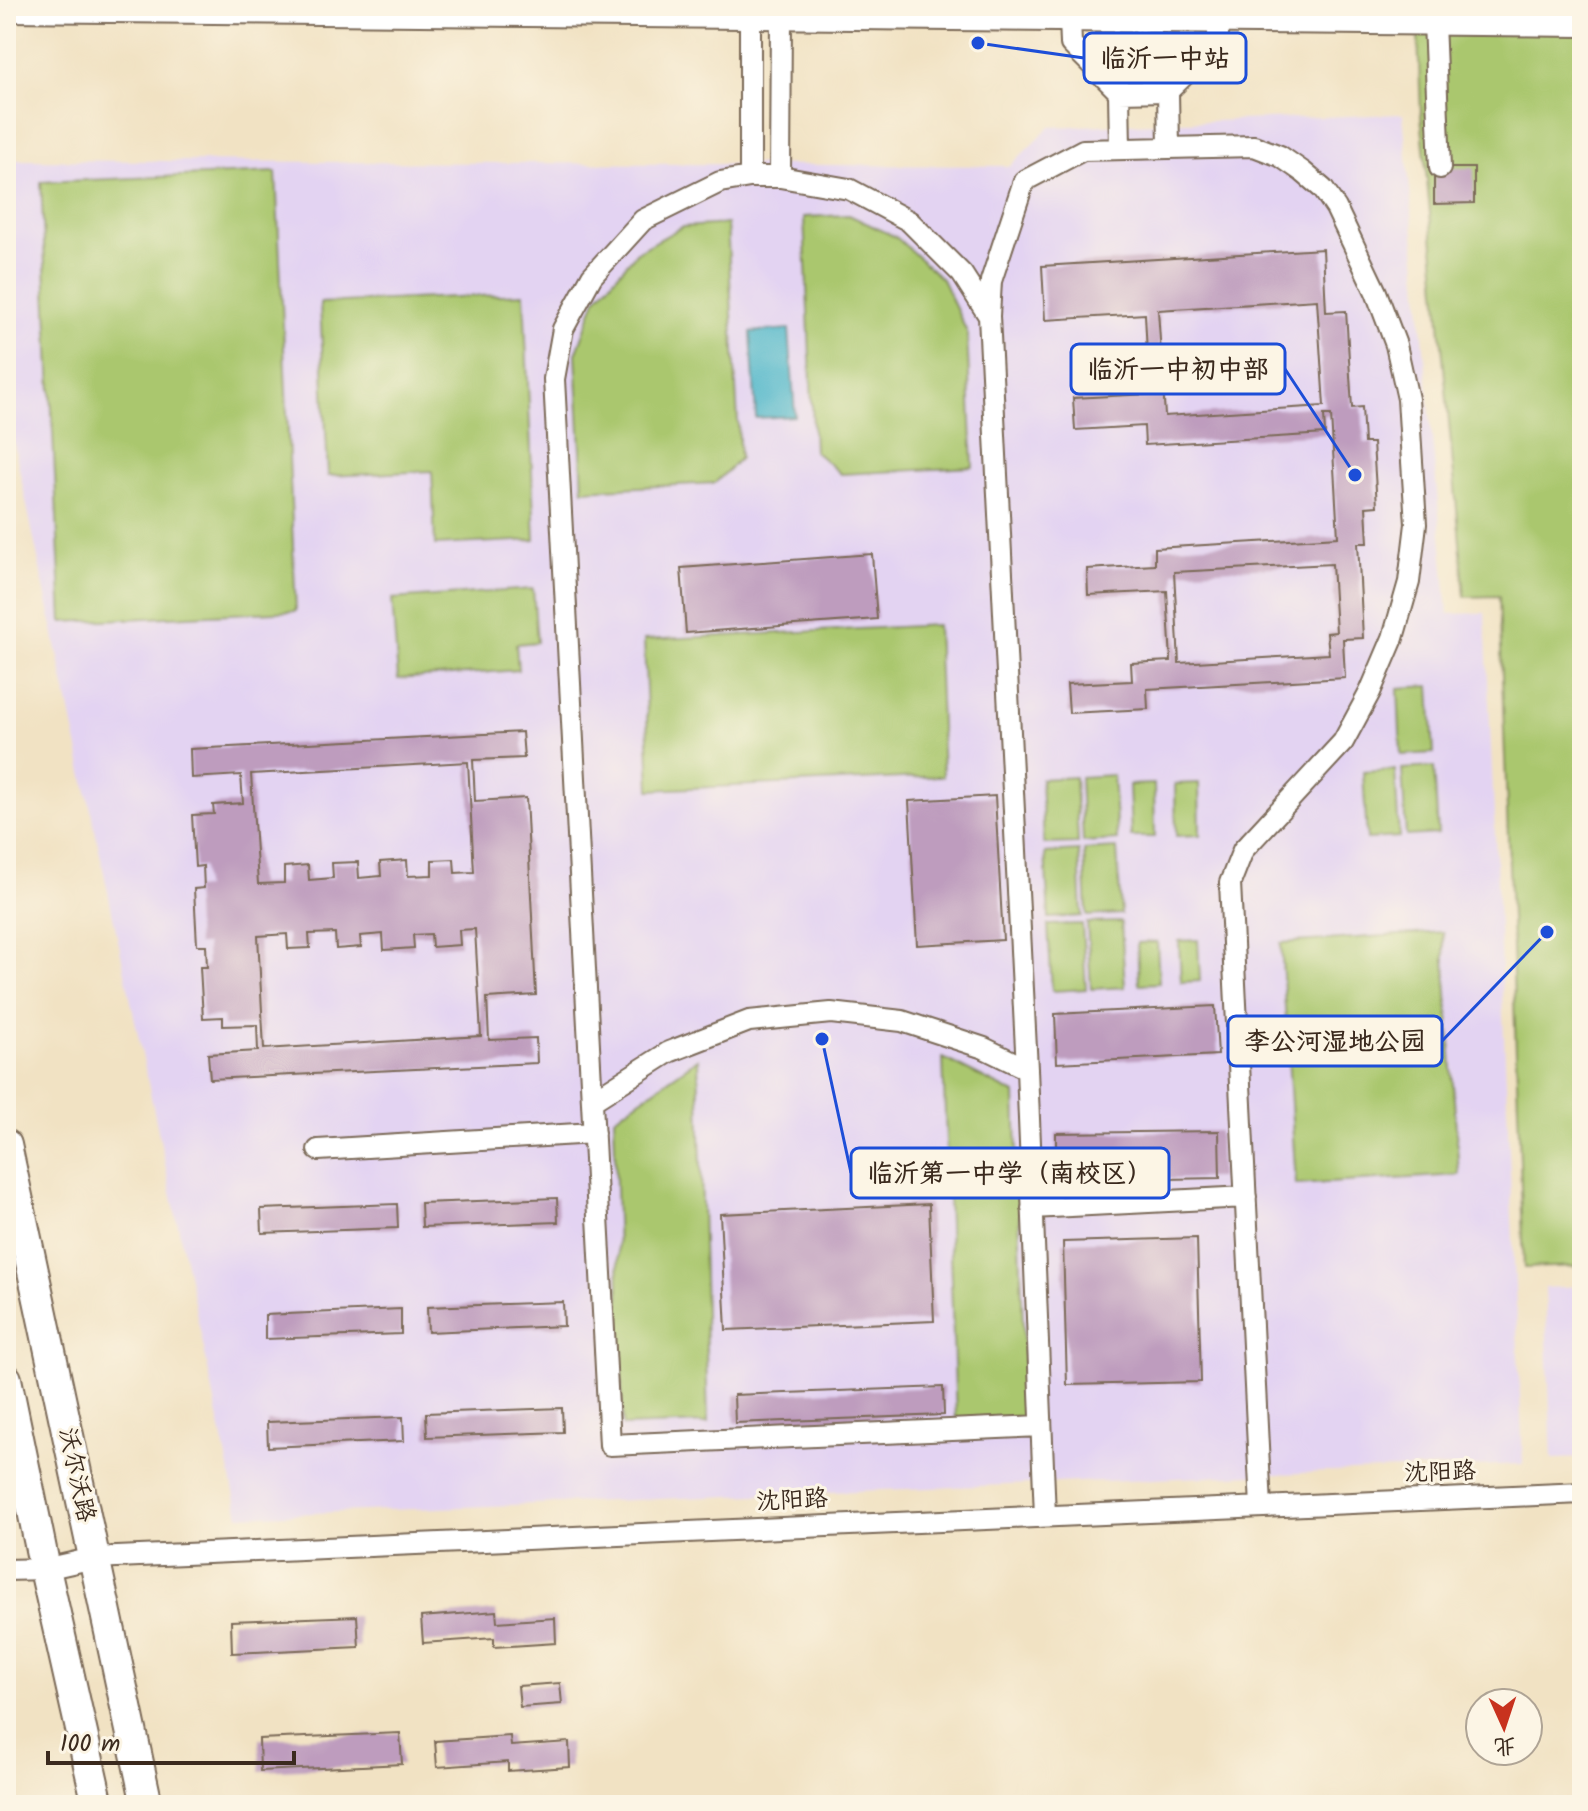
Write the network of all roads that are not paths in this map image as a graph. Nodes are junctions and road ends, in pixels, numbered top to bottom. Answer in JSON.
{"nodes":[{"id":1,"x":6,"y":8,"type":"edge"},
{"id":2,"x":750,"y":15,"type":"junction"},
{"id":3,"x":781,"y":16,"type":"junction"},
{"id":4,"x":1070,"y":18,"type":"junction"},
{"id":5,"x":1218,"y":20,"type":"junction"},
{"id":6,"x":1434,"y":22,"type":"junction"},
{"id":7,"x":1582,"y":23,"type":"edge"},
{"id":8,"x":1168,"y":91,"type":"junction"},
{"id":9,"x":1119,"y":92,"type":"junction"},
{"id":10,"x":1169,"y":148,"type":"junction"},
{"id":11,"x":1120,"y":149,"type":"junction"},
{"id":12,"x":1440,"y":168,"type":"dead end"},
{"id":13,"x":750,"y":177,"type":"junction"},
{"id":14,"x":780,"y":177,"type":"junction"},
{"id":15,"x":989,"y":316,"type":"junction"},
{"id":16,"x":1027,"y":1069,"type":"junction"},
{"id":17,"x":592,"y":1101,"type":"junction"},
{"id":18,"x":594,"y":1133,"type":"junction"},
{"id":19,"x":6,"y":1145,"type":"edge"},
{"id":20,"x":318,"y":1150,"type":"dead end"},
{"id":21,"x":1246,"y":1197,"type":"junction"},
{"id":22,"x":1032,"y":1208,"type":"junction"},
{"id":23,"x":6,"y":1379,"type":"edge"},
{"id":24,"x":1041,"y":1426,"type":"junction"},
{"id":25,"x":1582,"y":1493,"type":"edge"},
{"id":26,"x":1261,"y":1507,"type":"junction"},
{"id":27,"x":1045,"y":1516,"type":"junction"},
{"id":28,"x":94,"y":1558,"type":"junction"},
{"id":29,"x":45,"y":1569,"type":"junction"},
{"id":30,"x":6,"y":1570,"type":"edge"},
{"id":31,"x":98,"y":1805,"type":"edge"},
{"id":32,"x":147,"y":1805,"type":"edge"}],
"edges":[{"from":1,"to":2,"type":"main road"},
{"from":2,"to":3,"type":"main road"},
{"from":2,"to":13,"type":"street"},
{"from":3,"to":4,"type":"main road"},
{"from":3,"to":14,"type":"street"},
{"from":4,"to":5,"type":"main road"},
{"from":4,"to":9,"type":"street"},
{"from":5,"to":6,"type":"main road"},
{"from":5,"to":8,"type":"street"},
{"from":6,"to":7,"type":"main road"},
{"from":6,"to":12,"type":"street"},
{"from":8,"to":9,"type":"street"},
{"from":8,"to":10,"type":"street"},
{"from":9,"to":11,"type":"street"},
{"from":10,"to":11,"type":"street"},
{"from":10,"to":21,"type":"street"},
{"from":11,"to":15,"type":"street"},
{"from":13,"to":14,"type":"street"},
{"from":13,"to":17,"type":"street"},
{"from":14,"to":15,"type":"street"},
{"from":15,"to":16,"type":"street"},
{"from":16,"to":17,"type":"street"},
{"from":16,"to":22,"type":"street"},
{"from":17,"to":18,"type":"street"},
{"from":18,"to":20,"type":"street"},
{"from":18,"to":24,"type":"street"},
{"from":19,"to":28,"type":"highway","name":"沃尔沃路"},
{"from":21,"to":22,"type":"street"},
{"from":21,"to":26,"type":"street"},
{"from":22,"to":24,"type":"street"},
{"from":23,"to":29,"type":"highway","name":"沃尔沃路"},
{"from":24,"to":27,"type":"street"},
{"from":25,"to":26,"type":"street","name":"沈阳路"},
{"from":26,"to":27,"type":"street","name":"沈阳路"},
{"from":27,"to":28,"type":"street","name":"沈阳路"},
{"from":28,"to":29,"type":"street","name":"沈阳路"},
{"from":28,"to":32,"type":"highway","name":"沃尔沃路"},
{"from":29,"to":30,"type":"street","name":"沈阳路"},
{"from":29,"to":31,"type":"highway","name":"沃尔沃路"}]}
